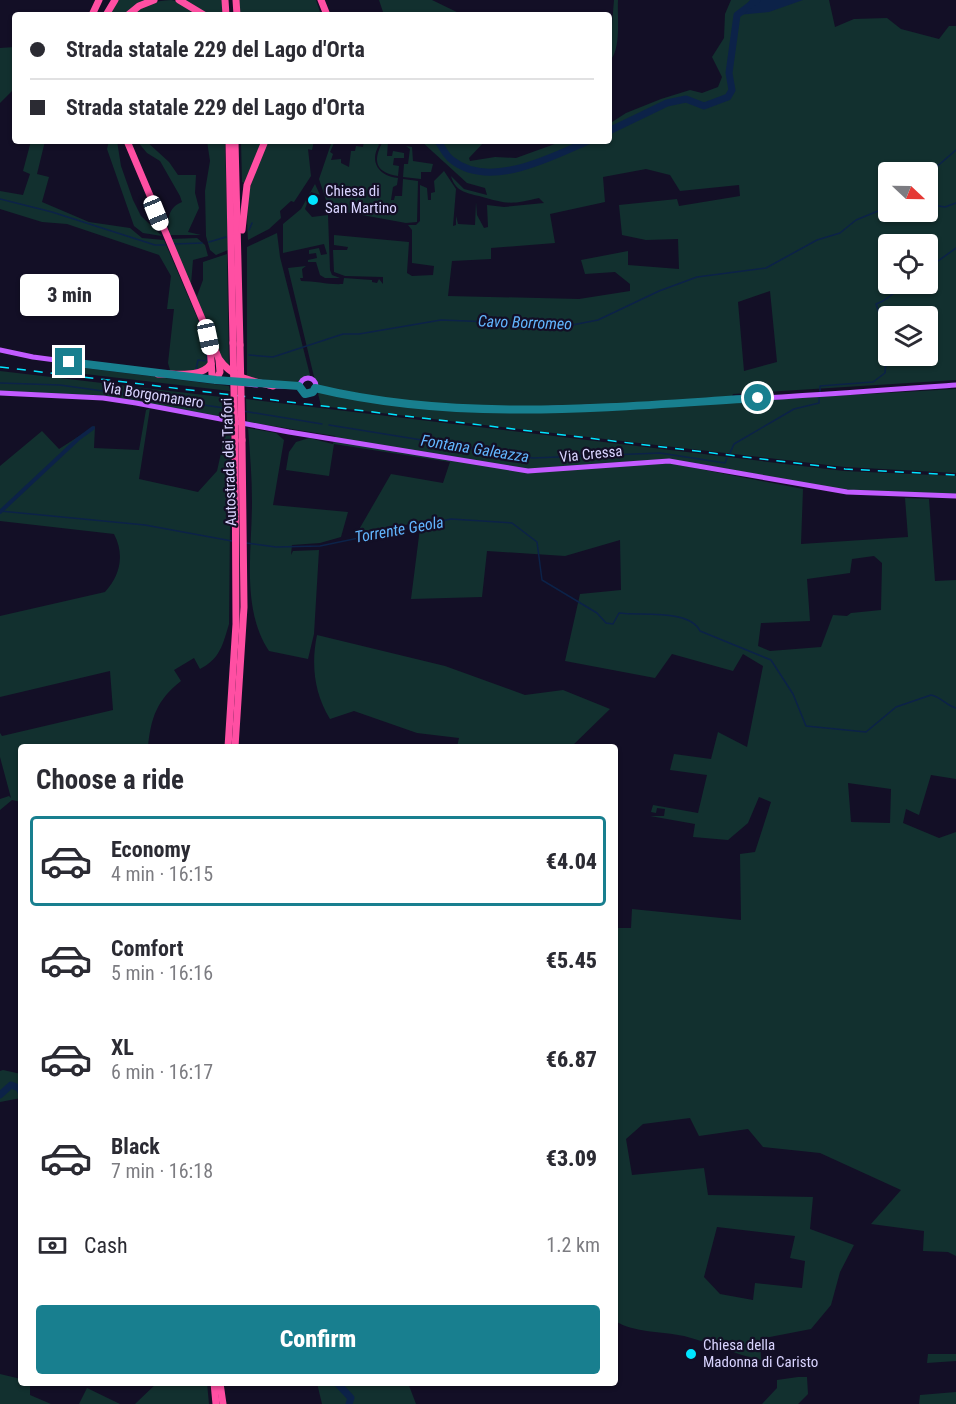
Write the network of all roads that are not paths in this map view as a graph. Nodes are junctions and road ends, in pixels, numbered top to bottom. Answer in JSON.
{"nodes":[{"id":1,"x":154,"y":0,"type":"edge"},
{"id":2,"x":179,"y":0,"type":"edge"},
{"id":3,"x":132,"y":12,"type":"edge"},
{"id":4,"x":199,"y":12,"type":"edge"},
{"id":5,"x":124,"y":144,"type":"edge"},
{"id":6,"x":128,"y":144,"type":"edge"},
{"id":7,"x":133,"y":144,"type":"edge"},
{"id":8,"x":228,"y":144,"type":"edge"},
{"id":9,"x":235,"y":144,"type":"edge"},
{"id":10,"x":264,"y":144,"type":"edge"},
{"id":11,"x":141,"y":173,"type":"junction"},
{"id":12,"x":241,"y":326,"type":"junction"},
{"id":13,"x":208,"y":337,"type":"junction"},
{"id":14,"x":236,"y":344,"type":"junction"},
{"id":15,"x":0,"y":350,"type":"edge"},
{"id":16,"x":219,"y":359,"type":"junction"},
{"id":17,"x":211,"y":364,"type":"junction"},
{"id":18,"x":158,"y":374,"type":"junction"},
{"id":19,"x":216,"y":380,"type":"junction"},
{"id":20,"x":956,"y":385,"type":"edge"},
{"id":21,"x":273,"y":386,"type":"junction"},
{"id":22,"x":299,"y":386,"type":"junction"},
{"id":23,"x":315,"y":388,"type":"junction"},
{"id":24,"x":0,"y":393,"type":"edge"},
{"id":25,"x":231,"y":421,"type":"joint"},
{"id":26,"x":956,"y":496,"type":"edge"},
{"id":27,"x":241,"y":542,"type":"junction"},
{"id":28,"x":228,"y":744,"type":"edge"},
{"id":29,"x":235,"y":744,"type":"edge"},
{"id":30,"x":213,"y":1386,"type":"edge"},
{"id":31,"x":220,"y":1386,"type":"edge"},
{"id":32,"x":216,"y":1404,"type":"edge"},
{"id":33,"x":223,"y":1404,"type":"edge"}],
"edges":[{"from":1,"to":3,"type":"highway"},
{"from":2,"to":4,"type":"highway"},
{"from":5,"to":11,"type":"highway"},
{"from":6,"to":11,"type":"highway"},
{"from":7,"to":11,"type":"highway"},
{"from":8,"to":14,"type":"highway","name":"Autostrada dei Trafori"},
{"from":9,"to":12,"type":"highway","name":"Autostrada dei Trafori"},
{"from":10,"to":12,"type":"highway"},
{"from":11,"to":13,"type":"highway"},
{"from":12,"to":14,"type":"highway","name":"Autostrada dei Trafori"},
{"from":13,"to":16,"type":"highway"},
{"from":13,"to":17,"type":"highway"},
{"from":14,"to":27,"type":"highway","name":"Autostrada dei Trafori","bridge":true},
{"from":15,"to":18,"type":"main road"},
{"from":16,"to":19,"type":"highway"},
{"from":16,"to":21,"type":"highway"},
{"from":17,"to":18,"type":"highway"},
{"from":17,"to":19,"type":"highway"},
{"from":18,"to":19,"type":"main road"},
{"from":19,"to":21,"type":"main road"},
{"from":20,"to":23,"type":"main road"},
{"from":21,"to":22,"type":"main road"},
{"from":22,"to":23,"type":"main road"},
{"from":22,"to":23,"type":"main road"},
{"from":24,"to":25,"type":"main road","name":"Via Borgomanero"},
{"from":25,"to":26,"type":"main road","name":"Via Cressa"},
{"from":27,"to":28,"type":"highway","name":"Autostrada dei Trafori"},
{"from":27,"to":29,"type":"highway","name":"Autostrada dei Trafori"},
{"from":30,"to":32,"type":"highway"},
{"from":31,"to":33,"type":"highway"}]}
